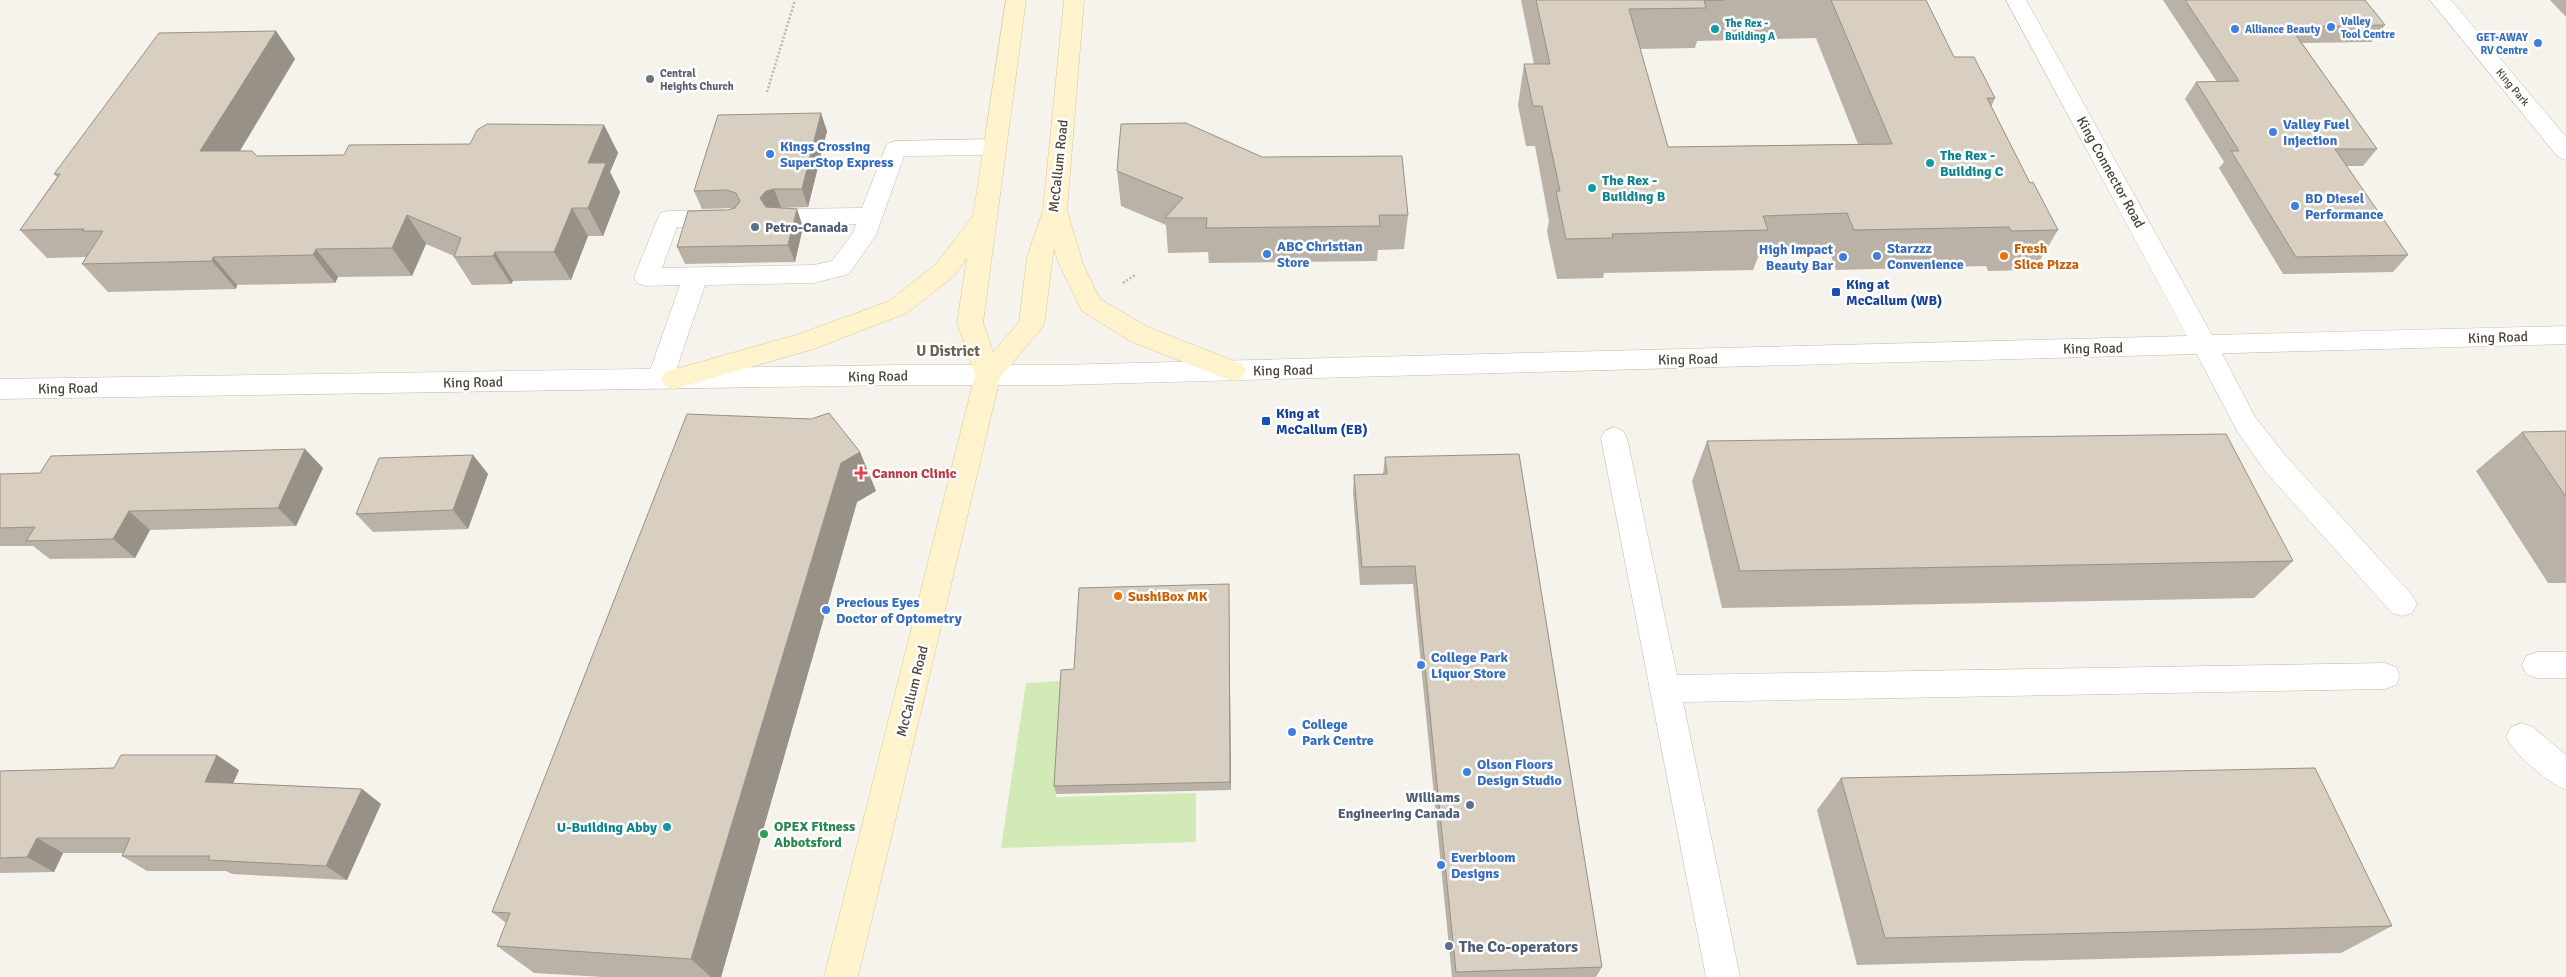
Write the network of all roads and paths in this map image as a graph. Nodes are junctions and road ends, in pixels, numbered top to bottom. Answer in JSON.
{"nodes":[{"id":1,"x":795,"y":0,"type":"edge"},
{"id":2,"x":1016,"y":0,"type":"edge"},
{"id":3,"x":1074,"y":0,"type":"edge"},
{"id":4,"x":2016,"y":0,"type":"edge"},
{"id":5,"x":2440,"y":0,"type":"edge"},
{"id":6,"x":767,"y":92,"type":"dead end"},
{"id":7,"x":995,"y":147,"type":"junction"},
{"id":8,"x":2566,"y":152,"type":"edge"},
{"id":9,"x":1055,"y":210,"type":"junction"},
{"id":10,"x":872,"y":216,"type":"junction"},
{"id":11,"x":782,"y":217,"type":"edge"},
{"id":12,"x":985,"y":217,"type":"junction"},
{"id":13,"x":734,"y":218,"type":"edge"},
{"id":14,"x":696,"y":277,"type":"junction"},
{"id":15,"x":2566,"y":335,"type":"edge"},
{"id":16,"x":2205,"y":345,"type":"junction"},
{"id":17,"x":1233,"y":371,"type":"junction"},
{"id":18,"x":988,"y":375,"type":"junction"},
{"id":19,"x":667,"y":379,"type":"junction"},
{"id":20,"x":0,"y":389,"type":"edge"},
{"id":21,"x":1614,"y":438,"type":"dead end"},
{"id":22,"x":2402,"y":604,"type":"dead end"},
{"id":23,"x":2566,"y":665,"type":"edge"},
{"id":24,"x":2537,"y":666,"type":"dead end"},
{"id":25,"x":2385,"y":676,"type":"dead end"},
{"id":26,"x":1665,"y":689,"type":"junction"},
{"id":27,"x":2522,"y":737,"type":"dead end"},
{"id":28,"x":2566,"y":775,"type":"edge"},
{"id":29,"x":840,"y":977,"type":"edge"},
{"id":30,"x":1723,"y":977,"type":"edge"}],
"edges":[{"from":1,"to":6,"type":"path"},
{"from":2,"to":7,"type":"main road"},
{"from":3,"to":9,"type":"main road","name":"McCallum Road"},
{"from":4,"to":16,"type":"street","name":"King Connector Road"},
{"from":5,"to":8,"type":"street","name":"King Park"},
{"from":7,"to":10,"type":"street"},
{"from":7,"to":12,"type":"main road"},
{"from":9,"to":17,"type":"main road"},
{"from":9,"to":18,"type":"main road","name":"McCallum Road"},
{"from":10,"to":11,"type":"street"},
{"from":10,"to":14,"type":"street"},
{"from":12,"to":18,"type":"main road"},
{"from":12,"to":19,"type":"main road"},
{"from":13,"to":14,"type":"street"},
{"from":14,"to":19,"type":"street"},
{"from":15,"to":16,"type":"street","name":"King Road"},
{"from":16,"to":17,"type":"street","name":"King Road"},
{"from":16,"to":22,"type":"street","name":"King Connector Road"},
{"from":17,"to":18,"type":"street","name":"King Road"},
{"from":18,"to":19,"type":"street","name":"King Road"},
{"from":18,"to":29,"type":"main road","name":"McCallum Road"},
{"from":19,"to":20,"type":"street","name":"King Road"},
{"from":21,"to":26,"type":"street"},
{"from":23,"to":24,"type":"street"},
{"from":25,"to":26,"type":"street"},
{"from":26,"to":30,"type":"street"},
{"from":27,"to":28,"type":"street"}]}
